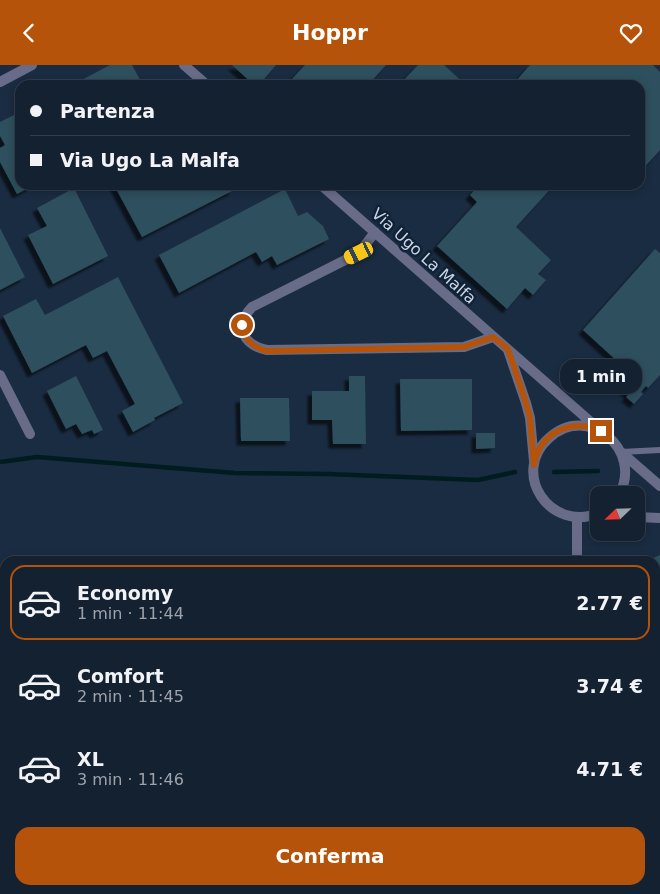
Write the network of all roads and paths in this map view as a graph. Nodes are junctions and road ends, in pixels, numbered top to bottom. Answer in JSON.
{"nodes":[{"id":1,"x":32,"y":65,"type":"edge"},
{"id":2,"x":184,"y":65,"type":"edge"},
{"id":3,"x":201,"y":80,"type":"edge"},
{"id":4,"x":0,"y":82,"type":"edge"},
{"id":5,"x":327,"y":190,"type":"edge"},
{"id":6,"x":375,"y":232,"type":"junction"},
{"id":7,"x":493,"y":337,"type":"junction"},
{"id":8,"x":508,"y":349,"type":"junction"},
{"id":9,"x":0,"y":375,"type":"edge"},
{"id":10,"x":601,"y":431,"type":"junction"},
{"id":11,"x":30,"y":434,"type":"dead end"},
{"id":12,"x":660,"y":450,"type":"edge"},
{"id":13,"x":621,"y":452,"type":"junction"},
{"id":14,"x":534,"y":465,"type":"junction"},
{"id":15,"x":623,"y":486,"type":"edge"},
{"id":16,"x":660,"y":487,"type":"edge"},
{"id":17,"x":590,"y":516,"type":"edge"},
{"id":18,"x":645,"y":517,"type":"edge"},
{"id":19,"x":577,"y":518,"type":"junction"},
{"id":20,"x":660,"y":518,"type":"edge"},
{"id":21,"x":577,"y":556,"type":"edge"}],
"edges":[{"from":1,"to":4,"type":"street"},
{"from":2,"to":3,"type":"street"},
{"from":5,"to":6,"type":"street","name":"Via Ugo La Malfa"},
{"from":6,"to":7,"type":"street","name":"Via Ugo La Malfa"},
{"from":6,"to":7,"type":"street"},
{"from":7,"to":8,"type":"street","name":"Via Ugo La Malfa"},
{"from":8,"to":10,"type":"street","name":"Via Ugo La Malfa"},
{"from":8,"to":14,"type":"street"},
{"from":9,"to":11,"type":"street"},
{"from":10,"to":13,"type":"street","name":"Via Ugo La Malfa"},
{"from":10,"to":14,"type":"street"},
{"from":12,"to":13,"type":"lane"},
{"from":13,"to":15,"type":"street"},
{"from":13,"to":16,"type":"street","name":"Via Ugo La Malfa"},
{"from":14,"to":19,"type":"street"},
{"from":17,"to":19,"type":"street"},
{"from":18,"to":20,"type":"street"},
{"from":19,"to":21,"type":"street"}]}
